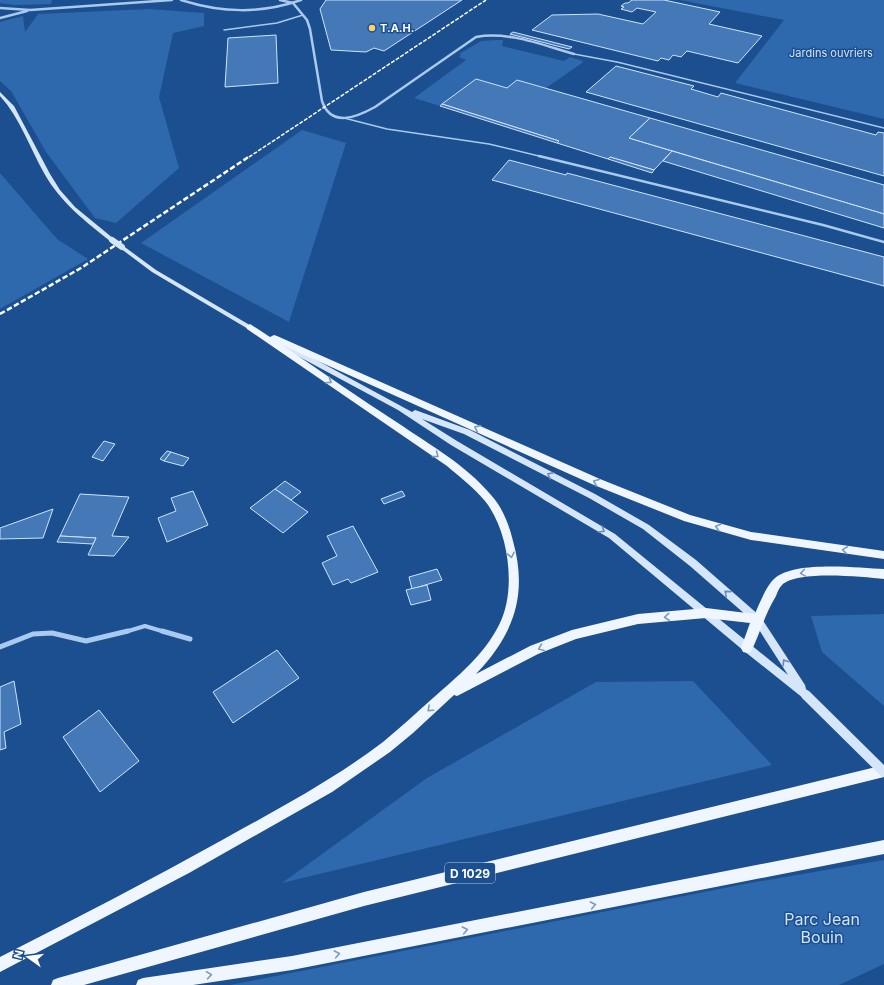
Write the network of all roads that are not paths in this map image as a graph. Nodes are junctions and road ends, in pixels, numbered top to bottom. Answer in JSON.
{"nodes":[{"id":1,"x":172,"y":0,"type":"edge"},
{"id":2,"x":181,"y":0,"type":"edge"},
{"id":3,"x":280,"y":0,"type":"edge"},
{"id":4,"x":301,"y":0,"type":"edge"},
{"id":5,"x":293,"y":3,"type":"junction"},
{"id":6,"x":0,"y":8,"type":"edge"},
{"id":7,"x":30,"y":10,"type":"junction"},
{"id":8,"x":303,"y":14,"type":"junction"},
{"id":9,"x":0,"y":18,"type":"edge"},
{"id":10,"x":224,"y":30,"type":"dead end"},
{"id":11,"x":574,"y":54,"type":"joint"},
{"id":12,"x":0,"y":94,"type":"edge"},
{"id":13,"x":344,"y":118,"type":"junction"},
{"id":14,"x":884,"y":128,"type":"edge"},
{"id":15,"x":884,"y":242,"type":"edge"},
{"id":16,"x":250,"y":327,"type":"junction"},
{"id":17,"x":401,"y":408,"type":"junction"},
{"id":18,"x":884,"y":555,"type":"edge"},
{"id":19,"x":884,"y":574,"type":"edge"},
{"id":20,"x":706,"y":613,"type":"junction"},
{"id":21,"x":757,"y":619,"type":"junction"},
{"id":22,"x":190,"y":639,"type":"dead end"},
{"id":23,"x":0,"y":647,"type":"edge"},
{"id":24,"x":747,"y":648,"type":"junction"},
{"id":25,"x":806,"y":695,"type":"junction"},
{"id":26,"x":444,"y":696,"type":"junction"},
{"id":27,"x":884,"y":771,"type":"edge"},
{"id":28,"x":884,"y":847,"type":"edge"},
{"id":29,"x":0,"y":965,"type":"edge"},
{"id":30,"x":58,"y":985,"type":"edge"},
{"id":31,"x":143,"y":985,"type":"edge"}],
"edges":[{"from":1,"to":7,"type":"street"},
{"from":2,"to":5,"type":"street"},
{"from":3,"to":5,"type":"street"},
{"from":4,"to":5,"type":"street"},
{"from":5,"to":8,"type":"street"},
{"from":6,"to":7,"type":"street"},
{"from":7,"to":9,"type":"street"},
{"from":8,"to":10,"type":"lane"},
{"from":8,"to":13,"type":"street"},
{"from":11,"to":13,"type":"street"},
{"from":11,"to":14,"type":"lane"},
{"from":12,"to":16,"type":"street","bridge":true},
{"from":13,"to":15,"type":"lane"},
{"from":16,"to":17,"type":"street"},
{"from":18,"to":16,"type":"main road","one_way":true},
{"from":16,"to":26,"type":"main road","one_way":true},
{"from":17,"to":20,"type":"street","one_way":true},
{"from":21,"to":17,"type":"street","one_way":true},
{"from":19,"to":21,"type":"main road","one_way":true},
{"from":20,"to":21,"type":"main road"},
{"from":20,"to":24,"type":"street"},
{"from":20,"to":26,"type":"main road","one_way":true},
{"from":21,"to":24,"type":"main road"},
{"from":25,"to":21,"type":"street","one_way":true},
{"from":22,"to":23,"type":"street"},
{"from":24,"to":25,"type":"street"},
{"from":25,"to":27,"type":"street","bridge":true},
{"from":26,"to":29,"type":"main road","one_way":true},
{"from":27,"to":30,"type":"main road","number":"D 1029"},
{"from":31,"to":28,"type":"main road","one_way":true}]}
